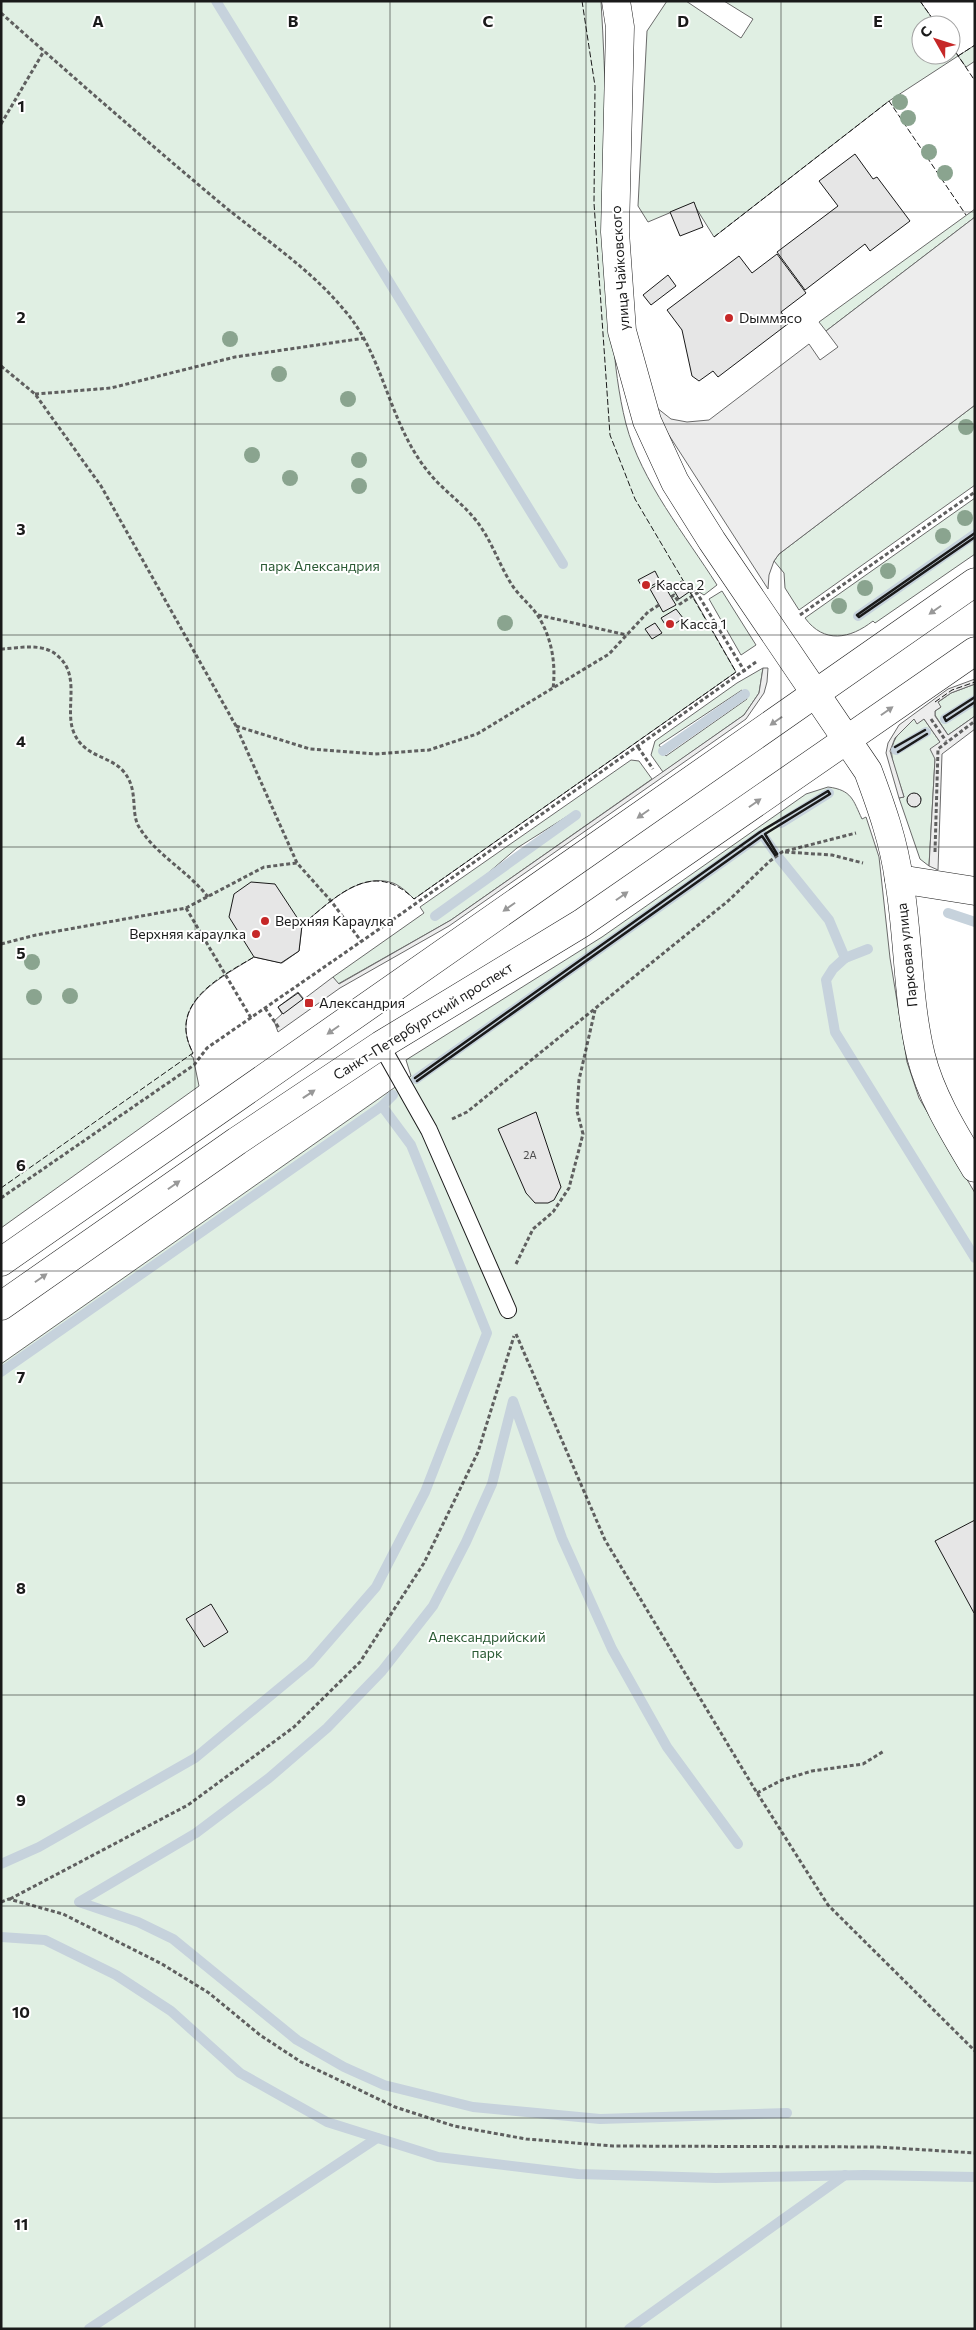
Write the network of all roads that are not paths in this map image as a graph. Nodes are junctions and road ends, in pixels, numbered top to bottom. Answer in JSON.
{"nodes":[{"id":1,"x":639,"y":1,"type":"edge"},
{"id":2,"x":618,"y":14,"type":"edge"},
{"id":3,"x":975,"y":582,"type":"edge"},
{"id":4,"x":975,"y":651,"type":"edge"},
{"id":5,"x":816,"y":693,"type":"junction"},
{"id":6,"x":848,"y":739,"type":"junction"},
{"id":7,"x":899,"y":879,"type":"junction"},
{"id":8,"x":975,"y":891,"type":"edge"},
{"id":9,"x":381,"y":1045,"type":"junction"},
{"id":10,"x":975,"y":1168,"type":"edge"},
{"id":11,"x":1,"y":1262,"type":"edge"},
{"id":12,"x":506,"y":1305,"type":"road end"},
{"id":13,"x":1,"y":1306,"type":"edge"}],
"edges":[{"from":1,"to":2,"type":"main road"},
{"from":2,"to":5,"type":"main road","name":"улица Чайковского"},
{"from":3,"to":5,"type":"main road","one_way":true},
{"from":6,"to":4,"type":"main road","name":"Санкт-Петербургский проспект","one_way":true},
{"from":5,"to":6,"type":"main road","name":"улица Чайковского"},
{"from":5,"to":11,"type":"main road","one_way":true},
{"from":6,"to":7,"type":"main road","name":"Парковая улица"},
{"from":9,"to":6,"type":"main road","name":"Санкт-Петербургский проспект","one_way":true},
{"from":7,"to":8,"type":"main road"},
{"from":7,"to":10,"type":"main road","name":"Парковая улица"},
{"from":9,"to":12,"type":"lane"},
{"from":13,"to":9,"type":"main road","name":"Санкт-Петербургский проспект","one_way":true}]}
